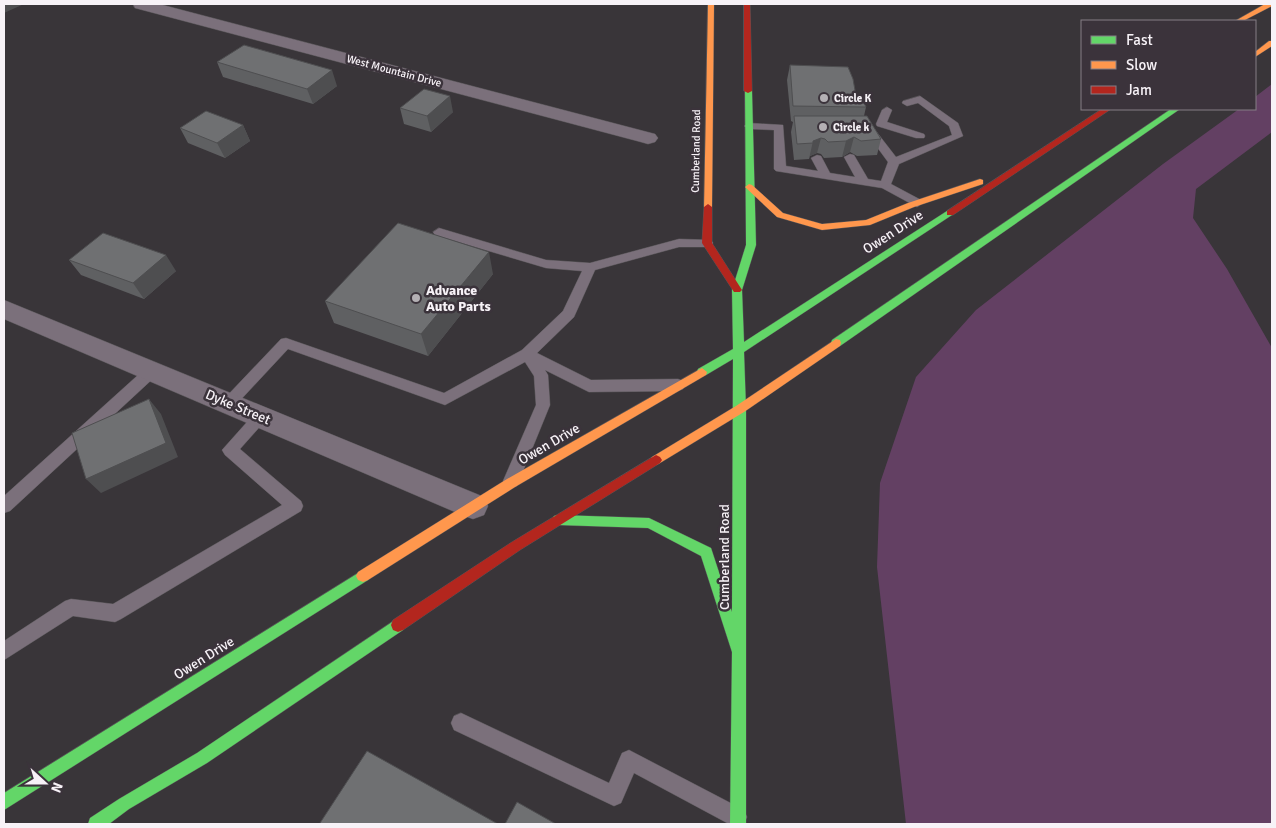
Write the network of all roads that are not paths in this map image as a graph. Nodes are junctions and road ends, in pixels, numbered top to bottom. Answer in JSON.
{"nodes":[{"id":1,"x":141,"y":4,"type":"edge"},
{"id":2,"x":712,"y":4,"type":"edge"},
{"id":3,"x":747,"y":4,"type":"edge"},
{"id":4,"x":1270,"y":4,"type":"edge"},
{"id":5,"x":1240,"y":20,"type":"edge"},
{"id":6,"x":1272,"y":43,"type":"edge"},
{"id":7,"x":1256,"y":54,"type":"edge"},
{"id":8,"x":907,"y":104,"type":"dead end"},
{"id":9,"x":932,"y":108,"type":"junction"},
{"id":10,"x":887,"y":110,"type":"dead end"},
{"id":11,"x":1106,"y":110,"type":"edge"},
{"id":12,"x":1175,"y":110,"type":"edge"},
{"id":13,"x":919,"y":112,"type":"dead end"},
{"id":14,"x":943,"y":117,"type":"junction"},
{"id":15,"x":899,"y":119,"type":"dead end"},
{"id":16,"x":930,"y":121,"type":"dead end"},
{"id":17,"x":881,"y":124,"type":"junction"},
{"id":18,"x":954,"y":125,"type":"junction"},
{"id":19,"x":749,"y":126,"type":"junction"},
{"id":20,"x":910,"y":128,"type":"dead end"},
{"id":21,"x":941,"y":129,"type":"dead end"},
{"id":22,"x":920,"y":136,"type":"dead end"},
{"id":23,"x":648,"y":138,"type":"dead end"},
{"id":24,"x":850,"y":156,"type":"dead end"},
{"id":25,"x":817,"y":158,"type":"dead end"},
{"id":26,"x":894,"y":162,"type":"junction"},
{"id":27,"x":1017,"y":170,"type":"junction"},
{"id":28,"x":826,"y":176,"type":"junction"},
{"id":29,"x":862,"y":181,"type":"junction"},
{"id":30,"x":885,"y":185,"type":"junction"},
{"id":31,"x":750,"y":187,"type":"junction"},
{"id":32,"x":917,"y":203,"type":"junction"},
{"id":33,"x":439,"y":232,"type":"dead end"},
{"id":34,"x":707,"y":243,"type":"junction"},
{"id":35,"x":590,"y":268,"type":"junction"},
{"id":36,"x":737,"y":290,"type":"junction"},
{"id":37,"x":4,"y":309,"type":"edge"},
{"id":38,"x":738,"y":351,"type":"junction"},
{"id":39,"x":527,"y":354,"type":"junction"},
{"id":40,"x":153,"y":370,"type":"junction"},
{"id":41,"x":682,"y":384,"type":"junction"},
{"id":42,"x":229,"y":403,"type":"junction"},
{"id":43,"x":740,"y":409,"type":"junction"},
{"id":44,"x":260,"y":417,"type":"junction"},
{"id":45,"x":511,"y":483,"type":"junction"},
{"id":46,"x":4,"y":506,"type":"edge"},
{"id":47,"x":473,"y":506,"type":"junction"},
{"id":48,"x":558,"y":520,"type":"junction"},
{"id":49,"x":738,"y":650,"type":"junction"},
{"id":50,"x":4,"y":652,"type":"edge"},
{"id":51,"x":461,"y":722,"type":"dead end"},
{"id":52,"x":4,"y":802,"type":"edge"},
{"id":53,"x":738,"y":821,"type":"edge"},
{"id":54,"x":96,"y":824,"type":"edge"}],
"edges":[{"from":1,"to":23,"type":"street","name":"West Mountain Drive"},
{"from":2,"to":34,"type":"main road","name":"Cumberland Road"},
{"from":3,"to":19,"type":"main road","name":"Cumberland Road"},
{"from":4,"to":5,"type":"main road"},
{"from":6,"to":7,"type":"main road"},
{"from":8,"to":9,"type":"lane"},
{"from":9,"to":13,"type":"lane"},
{"from":9,"to":14,"type":"lane"},
{"from":10,"to":17,"type":"lane"},
{"from":11,"to":27,"type":"main road","name":"Owen Drive"},
{"from":12,"to":43,"type":"main road"},
{"from":14,"to":16,"type":"lane"},
{"from":14,"to":18,"type":"lane"},
{"from":15,"to":17,"type":"lane"},
{"from":17,"to":20,"type":"lane"},
{"from":17,"to":22,"type":"lane"},
{"from":17,"to":26,"type":"lane"},
{"from":18,"to":21,"type":"lane"},
{"from":18,"to":26,"type":"lane"},
{"from":19,"to":28,"type":"lane"},
{"from":19,"to":31,"type":"main road","name":"Cumberland Road"},
{"from":24,"to":29,"type":"lane"},
{"from":25,"to":28,"type":"lane"},
{"from":26,"to":30,"type":"lane"},
{"from":27,"to":32,"type":"main road"},
{"from":27,"to":38,"type":"main road","name":"Owen Drive"},
{"from":28,"to":29,"type":"lane"},
{"from":29,"to":30,"type":"lane"},
{"from":30,"to":32,"type":"lane"},
{"from":31,"to":32,"type":"main road"},
{"from":31,"to":36,"type":"main road","name":"Cumberland Road"},
{"from":33,"to":35,"type":"lane"},
{"from":34,"to":35,"type":"lane"},
{"from":34,"to":36,"type":"main road"},
{"from":35,"to":39,"type":"lane"},
{"from":36,"to":38,"type":"main road","name":"Cumberland Road"},
{"from":37,"to":40,"type":"street","name":"Dyke Street"},
{"from":38,"to":41,"type":"main road","name":"Owen Drive"},
{"from":38,"to":43,"type":"main road","name":"Cumberland Road"},
{"from":39,"to":41,"type":"lane"},
{"from":39,"to":42,"type":"lane"},
{"from":39,"to":45,"type":"lane"},
{"from":40,"to":42,"type":"street","name":"Dyke Street"},
{"from":40,"to":46,"type":"lane"},
{"from":41,"to":45,"type":"main road","name":"Owen Drive"},
{"from":42,"to":44,"type":"street","name":"Dyke Street"},
{"from":43,"to":48,"type":"main road"},
{"from":43,"to":49,"type":"main road","name":"Cumberland Road"},
{"from":44,"to":47,"type":"street","name":"Dyke Street"},
{"from":44,"to":50,"type":"lane"},
{"from":45,"to":47,"type":"main road","name":"Owen Drive"},
{"from":47,"to":52,"type":"main road","name":"Owen Drive"},
{"from":48,"to":49,"type":"main road"},
{"from":48,"to":54,"type":"main road"},
{"from":49,"to":53,"type":"main road","name":"Cumberland Road"},
{"from":51,"to":53,"type":"lane"}]}
